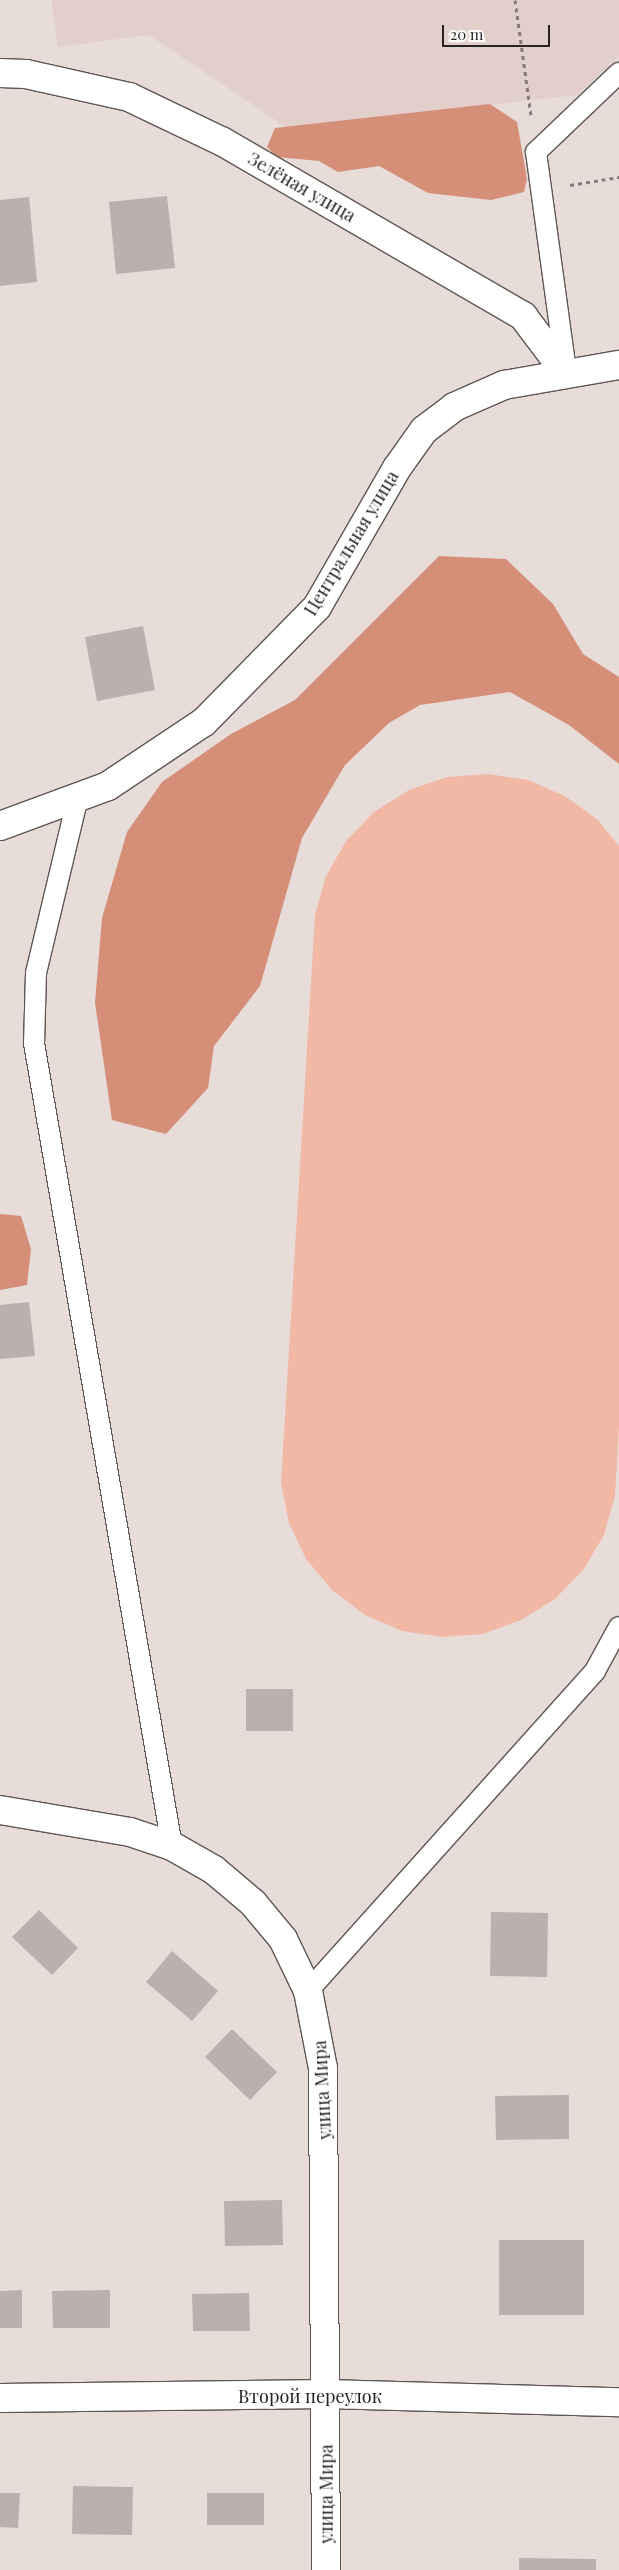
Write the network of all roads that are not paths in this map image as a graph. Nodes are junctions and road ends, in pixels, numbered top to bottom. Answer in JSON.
{"nodes":[{"id":1,"x":0,"y":73,"type":"edge"},
{"id":2,"x":619,"y":73,"type":"edge"},
{"id":3,"x":619,"y":364,"type":"edge"},
{"id":4,"x":566,"y":373,"type":"junction"},
{"id":5,"x":77,"y":801,"type":"junction"},
{"id":6,"x":0,"y":826,"type":"edge"},
{"id":7,"x":619,"y":1627,"type":"edge"},
{"id":8,"x":0,"y":1810,"type":"edge"},
{"id":9,"x":172,"y":1846,"type":"junction"},
{"id":10,"x":308,"y":1991,"type":"junction"},
{"id":11,"x":326,"y":2394,"type":"junction"},
{"id":12,"x":0,"y":2398,"type":"edge"},
{"id":13,"x":619,"y":2402,"type":"edge"},
{"id":14,"x":326,"y":2570,"type":"edge"}],
"edges":[{"from":1,"to":4,"type":"street","name":"Зелёная улица"},
{"from":2,"to":4,"type":"lane"},
{"from":3,"to":4,"type":"street","name":"Центральная улица"},
{"from":4,"to":5,"type":"street","name":"Центральная улица"},
{"from":5,"to":6,"type":"street","name":"Центральная улица"},
{"from":5,"to":9,"type":"lane"},
{"from":7,"to":10,"type":"lane"},
{"from":8,"to":9,"type":"street","name":"улица Мира"},
{"from":9,"to":10,"type":"street","name":"улица Мира"},
{"from":10,"to":11,"type":"street","name":"улица Мира"},
{"from":11,"to":12,"type":"street","name":"Второй переулок"},
{"from":11,"to":13,"type":"street","name":"Второй переулок"},
{"from":11,"to":14,"type":"street","name":"улица Мира"}]}
